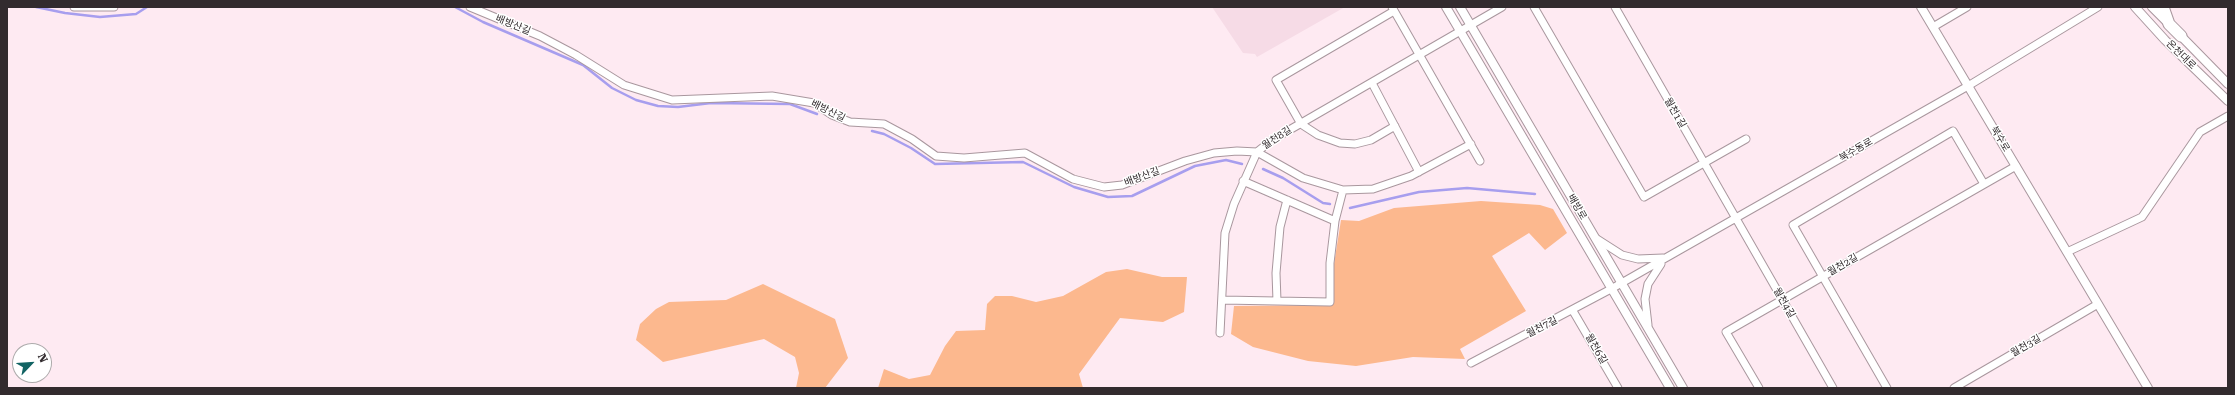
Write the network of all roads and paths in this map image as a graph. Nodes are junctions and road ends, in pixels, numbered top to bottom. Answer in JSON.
{"nodes":[{"id":1,"x":74,"y":7,"type":"edge"},
{"id":2,"x":114,"y":7,"type":"edge"},
{"id":3,"x":470,"y":7,"type":"edge"},
{"id":4,"x":1446,"y":7,"type":"edge"},
{"id":5,"x":1460,"y":7,"type":"edge"},
{"id":6,"x":1502,"y":7,"type":"edge"},
{"id":7,"x":1534,"y":7,"type":"edge"},
{"id":8,"x":1615,"y":7,"type":"edge"},
{"id":9,"x":1921,"y":7,"type":"edge"},
{"id":10,"x":1967,"y":7,"type":"edge"},
{"id":11,"x":2098,"y":7,"type":"edge"},
{"id":12,"x":2135,"y":7,"type":"edge"},
{"id":13,"x":2152,"y":7,"type":"edge"},
{"id":14,"x":2162,"y":7,"type":"edge"},
{"id":15,"x":1393,"y":9,"type":"edge"},
{"id":16,"x":1471,"y":26,"type":"junction"},
{"id":17,"x":1933,"y":27,"type":"junction"},
{"id":18,"x":1460,"y":32,"type":"junction"},
{"id":19,"x":2181,"y":36,"type":"junction"},
{"id":20,"x":1420,"y":55,"type":"junction"},
{"id":21,"x":1372,"y":83,"type":"junction"},
{"id":22,"x":2228,"y":84,"type":"edge"},
{"id":23,"x":1968,"y":86,"type":"junction"},
{"id":24,"x":2228,"y":101,"type":"edge"},
{"id":25,"x":2228,"y":116,"type":"edge"},
{"id":26,"x":1301,"y":124,"type":"junction"},
{"id":27,"x":1395,"y":126,"type":"junction"},
{"id":28,"x":1746,"y":139,"type":"dead end"},
{"id":29,"x":1471,"y":144,"type":"junction"},
{"id":30,"x":1257,"y":152,"type":"junction"},
{"id":31,"x":1480,"y":161,"type":"dead end"},
{"id":32,"x":1704,"y":163,"type":"junction"},
{"id":33,"x":2016,"y":166,"type":"junction"},
{"id":34,"x":1419,"y":172,"type":"junction"},
{"id":35,"x":1244,"y":181,"type":"junction"},
{"id":36,"x":1984,"y":184,"type":"junction"},
{"id":37,"x":1343,"y":190,"type":"junction"},
{"id":38,"x":1287,"y":200,"type":"junction"},
{"id":39,"x":1736,"y":218,"type":"junction"},
{"id":40,"x":1335,"y":221,"type":"junction"},
{"id":41,"x":1594,"y":236,"type":"junction"},
{"id":42,"x":2067,"y":252,"type":"junction"},
{"id":43,"x":1670,"y":256,"type":"junction"},
{"id":44,"x":1823,"y":277,"type":"junction"},
{"id":45,"x":1621,"y":284,"type":"junction"},
{"id":46,"x":1611,"y":290,"type":"junction"},
{"id":47,"x":1223,"y":300,"type":"junction"},
{"id":48,"x":1782,"y":300,"type":"junction"},
{"id":49,"x":1277,"y":301,"type":"junction"},
{"id":50,"x":2098,"y":304,"type":"junction"},
{"id":51,"x":1573,"y":311,"type":"junction"},
{"id":52,"x":1220,"y":333,"type":"dead end"},
{"id":53,"x":1651,"y":334,"type":"junction"},
{"id":54,"x":1471,"y":363,"type":"dead end"},
{"id":55,"x":1618,"y":388,"type":"edge"},
{"id":56,"x":1670,"y":388,"type":"edge"},
{"id":57,"x":1683,"y":388,"type":"edge"},
{"id":58,"x":1759,"y":388,"type":"edge"},
{"id":59,"x":1833,"y":388,"type":"edge"},
{"id":60,"x":1887,"y":388,"type":"edge"},
{"id":61,"x":1954,"y":388,"type":"edge"},
{"id":62,"x":2148,"y":388,"type":"edge"}],
"edges":[{"from":1,"to":2,"type":"street"},
{"from":3,"to":30,"type":"street","name":"배방산길"},
{"from":4,"to":18,"type":"street","name":"배방로"},
{"from":5,"to":16,"type":"street","name":"배방로"},
{"from":6,"to":16,"type":"street"},
{"from":7,"to":32,"type":"street"},
{"from":8,"to":32,"type":"street","name":"월천1길"},
{"from":9,"to":17,"type":"street","name":"북수로"},
{"from":10,"to":17,"type":"street"},
{"from":11,"to":23,"type":"street","name":"북수동로"},
{"from":12,"to":24,"type":"street","name":"온천대로"},
{"from":13,"to":19,"type":"street","name":"온천대로"},
{"from":14,"to":19,"type":"highway"},
{"from":15,"to":20,"type":"street"},
{"from":15,"to":26,"type":"street"},
{"from":16,"to":18,"type":"street"},
{"from":16,"to":41,"type":"street","name":"배방로"},
{"from":17,"to":23,"type":"street","name":"북수로"},
{"from":18,"to":20,"type":"street","name":"월천8길"},
{"from":18,"to":46,"type":"street","name":"배방로"},
{"from":19,"to":22,"type":"street","name":"온천대로"},
{"from":20,"to":21,"type":"street","name":"월천8길"},
{"from":20,"to":29,"type":"street"},
{"from":21,"to":26,"type":"street","name":"월천8길"},
{"from":21,"to":27,"type":"street"},
{"from":23,"to":33,"type":"street","name":"북수로"},
{"from":23,"to":39,"type":"street","name":"북수동로"},
{"from":25,"to":42,"type":"street"},
{"from":26,"to":27,"type":"street"},
{"from":26,"to":30,"type":"street","name":"월천8길"},
{"from":27,"to":34,"type":"street"},
{"from":28,"to":32,"type":"street"},
{"from":29,"to":31,"type":"street"},
{"from":29,"to":34,"type":"street"},
{"from":30,"to":35,"type":"street","name":"월천8길"},
{"from":30,"to":37,"type":"street"},
{"from":32,"to":39,"type":"street","name":"월천1길"},
{"from":33,"to":36,"type":"street","name":"월천2길"},
{"from":33,"to":42,"type":"street","name":"북수로"},
{"from":34,"to":37,"type":"street"},
{"from":35,"to":38,"type":"street"},
{"from":35,"to":47,"type":"street","name":"월천8길"},
{"from":36,"to":44,"type":"street","name":"월천2길"},
{"from":36,"to":44,"type":"street"},
{"from":37,"to":40,"type":"street"},
{"from":38,"to":40,"type":"street"},
{"from":38,"to":49,"type":"street"},
{"from":39,"to":43,"type":"street","name":"북수동로"},
{"from":39,"to":48,"type":"street","name":"월천4길"},
{"from":40,"to":49,"type":"street"},
{"from":41,"to":43,"type":"street"},
{"from":41,"to":45,"type":"street","name":"배방로"},
{"from":42,"to":50,"type":"street","name":"북수로"},
{"from":43,"to":45,"type":"street","name":"북수동로"},
{"from":43,"to":53,"type":"street"},
{"from":44,"to":48,"type":"street","name":"월천2길"},
{"from":44,"to":60,"type":"street"},
{"from":45,"to":46,"type":"street","name":"북수동로"},
{"from":45,"to":53,"type":"street","name":"배방로"},
{"from":46,"to":51,"type":"street","name":"월천7길"},
{"from":46,"to":56,"type":"street","name":"배방로"},
{"from":47,"to":49,"type":"street"},
{"from":47,"to":52,"type":"street","name":"월천8길"},
{"from":48,"to":58,"type":"street","name":"월천2길"},
{"from":48,"to":59,"type":"street","name":"월천4길"},
{"from":50,"to":61,"type":"street","name":"월천3길"},
{"from":50,"to":62,"type":"street","name":"북수로"},
{"from":51,"to":54,"type":"street","name":"월천7길"},
{"from":51,"to":55,"type":"street","name":"월천6길"},
{"from":53,"to":57,"type":"street","name":"배방로"}]}
